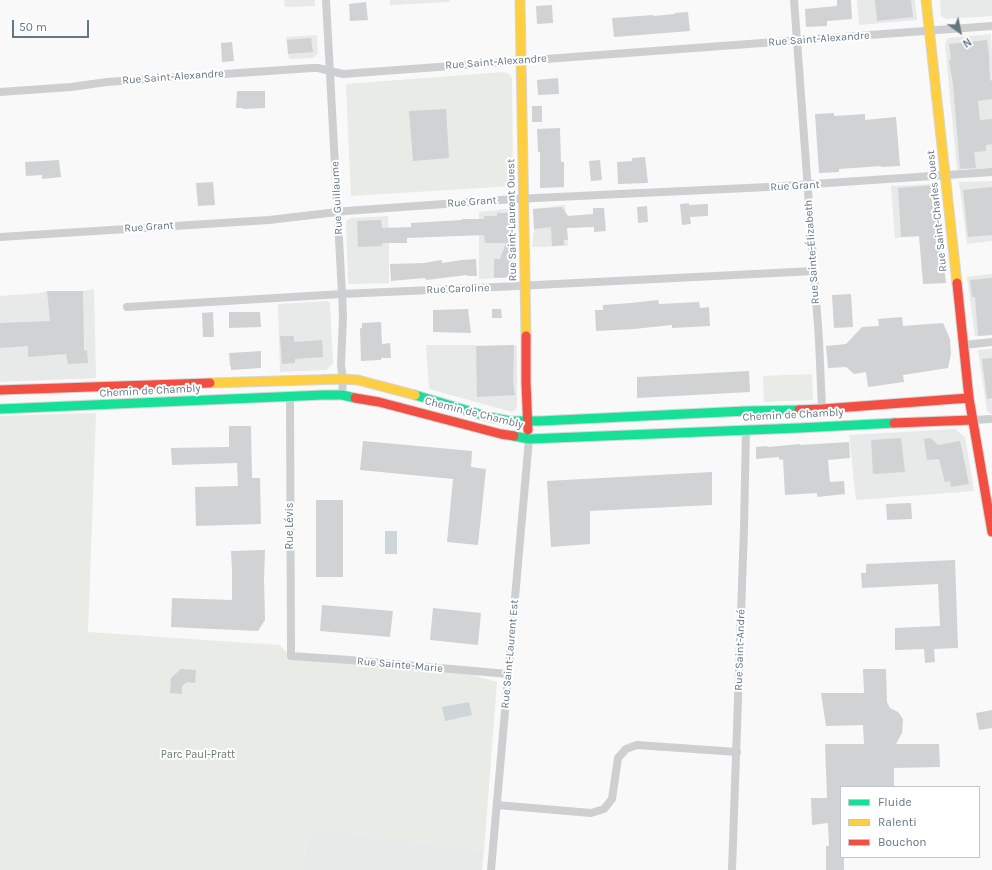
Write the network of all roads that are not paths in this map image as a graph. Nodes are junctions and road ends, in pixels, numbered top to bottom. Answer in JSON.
{"nodes":[{"id":1,"x":326,"y":0,"type":"edge"},
{"id":2,"x":520,"y":0,"type":"edge"},
{"id":3,"x":794,"y":0,"type":"edge"},
{"id":4,"x":926,"y":0,"type":"edge"},
{"id":5,"x":992,"y":26,"type":"edge"},
{"id":6,"x":930,"y":30,"type":"junction"},
{"id":7,"x":797,"y":40,"type":"junction"},
{"id":8,"x":521,"y":60,"type":"junction"},
{"id":9,"x":330,"y":70,"type":"junction"},
{"id":10,"x":0,"y":92,"type":"edge"},
{"id":11,"x":992,"y":172,"type":"edge"},
{"id":12,"x":946,"y":176,"type":"junction"},
{"id":13,"x":808,"y":185,"type":"junction"},
{"id":14,"x":524,"y":199,"type":"junction"},
{"id":15,"x":337,"y":212,"type":"junction"},
{"id":16,"x":0,"y":237,"type":"edge"},
{"id":17,"x":814,"y":271,"type":"junction"},
{"id":18,"x":524,"y":286,"type":"junction"},
{"id":19,"x":342,"y":294,"type":"junction"},
{"id":20,"x":126,"y":307,"type":"dead end"},
{"id":21,"x":992,"y":342,"type":"edge"},
{"id":22,"x":964,"y":345,"type":"junction"},
{"id":23,"x":343,"y":379,"type":"junction"},
{"id":24,"x":0,"y":390,"type":"edge"},
{"id":25,"x":342,"y":395,"type":"junction"},
{"id":26,"x":290,"y":397,"type":"junction"},
{"id":27,"x":969,"y":398,"type":"junction"},
{"id":28,"x":0,"y":409,"type":"edge"},
{"id":29,"x":822,"y":409,"type":"junction"},
{"id":30,"x":992,"y":419,"type":"edge"},
{"id":31,"x":972,"y":420,"type":"junction"},
{"id":32,"x":528,"y":422,"type":"junction"},
{"id":33,"x":746,"y":430,"type":"junction"},
{"id":34,"x":529,"y":439,"type":"junction"},
{"id":35,"x":992,"y":532,"type":"edge"},
{"id":36,"x":291,"y":656,"type":"joint"},
{"id":37,"x":508,"y":674,"type":"junction"},
{"id":38,"x":737,"y":752,"type":"junction"},
{"id":39,"x":497,"y":805,"type":"junction"},
{"id":40,"x":491,"y":870,"type":"edge"},
{"id":41,"x":732,"y":870,"type":"edge"}],
"edges":[{"from":1,"to":9,"type":"street","name":"Rue Guillaume"},
{"from":2,"to":8,"type":"main road","name":"Rue Saint-Laurent Ouest"},
{"from":3,"to":7,"type":"street","name":"Rue Sainte-Élizabeth"},
{"from":4,"to":6,"type":"main road","name":"Rue Saint-Charles Ouest"},
{"from":5,"to":6,"type":"street","name":"Rue Saint-Alexandre"},
{"from":6,"to":7,"type":"street","name":"Rue Saint-Alexandre"},
{"from":6,"to":12,"type":"main road","name":"Rue Saint-Charles Ouest"},
{"from":7,"to":8,"type":"street","name":"Rue Saint-Alexandre"},
{"from":7,"to":13,"type":"street","name":"Rue Sainte-Élizabeth"},
{"from":8,"to":9,"type":"street","name":"Rue Saint-Alexandre"},
{"from":8,"to":14,"type":"main road","name":"Rue Saint-Laurent Ouest"},
{"from":9,"to":10,"type":"street","name":"Rue Saint-Alexandre"},
{"from":9,"to":15,"type":"street","name":"Rue Guillaume"},
{"from":11,"to":12,"type":"street","name":"Rue Grant"},
{"from":12,"to":13,"type":"street","name":"Rue Grant"},
{"from":12,"to":22,"type":"main road","name":"Rue Saint-Charles Ouest"},
{"from":13,"to":14,"type":"street","name":"Rue Grant"},
{"from":13,"to":17,"type":"street","name":"Rue Sainte-Élizabeth"},
{"from":14,"to":15,"type":"street","name":"Rue Grant"},
{"from":14,"to":18,"type":"main road","name":"Rue Saint-Laurent Ouest"},
{"from":15,"to":16,"type":"street","name":"Rue Grant"},
{"from":15,"to":19,"type":"street","name":"Rue Guillaume"},
{"from":17,"to":18,"type":"street","name":"Rue Caroline"},
{"from":17,"to":29,"type":"street","name":"Rue Sainte-Élizabeth"},
{"from":18,"to":19,"type":"street","name":"Rue Caroline"},
{"from":18,"to":32,"type":"main road","name":"Rue Saint-Laurent Ouest"},
{"from":19,"to":20,"type":"street","name":"Rue Caroline"},
{"from":19,"to":23,"type":"street","name":"Rue Guillaume"},
{"from":21,"to":22,"type":"street"},
{"from":22,"to":27,"type":"main road","name":"Rue Saint-Charles Ouest"},
{"from":23,"to":24,"type":"main road","name":"Chemin de Chambly"},
{"from":23,"to":25,"type":"street","name":"Rue Guillaume"},
{"from":23,"to":32,"type":"main road","name":"Chemin de Chambly"},
{"from":25,"to":26,"type":"main road","name":"Chemin de Chambly"},
{"from":25,"to":34,"type":"main road","name":"Chemin de Chambly"},
{"from":26,"to":28,"type":"main road","name":"Chemin de Chambly"},
{"from":26,"to":36,"type":"street","name":"Rue Lévis"},
{"from":27,"to":29,"type":"main road","name":"Chemin de Chambly"},
{"from":27,"to":31,"type":"main road","name":"Rue Saint-Charles Ouest"},
{"from":29,"to":32,"type":"main road","name":"Chemin de Chambly"},
{"from":30,"to":31,"type":"street","name":"Chemin de Chambly"},
{"from":31,"to":33,"type":"main road","name":"Chemin de Chambly"},
{"from":31,"to":35,"type":"main road","name":"Rue Saint-Charles Ouest"},
{"from":32,"to":34,"type":"main road","name":"Rue Saint-Laurent Ouest"},
{"from":33,"to":34,"type":"main road","name":"Chemin de Chambly"},
{"from":33,"to":38,"type":"street","name":"Rue Saint-André"},
{"from":34,"to":37,"type":"street","name":"Rue Saint-Laurent Est"},
{"from":36,"to":37,"type":"street","name":"Rue Sainte-Marie"},
{"from":37,"to":39,"type":"street","name":"Rue Saint-Laurent Est"},
{"from":38,"to":39,"type":"street"},
{"from":38,"to":41,"type":"street","name":"Rue Saint-André"},
{"from":39,"to":40,"type":"street","name":"Rue Saint-Laurent Est"}]}
